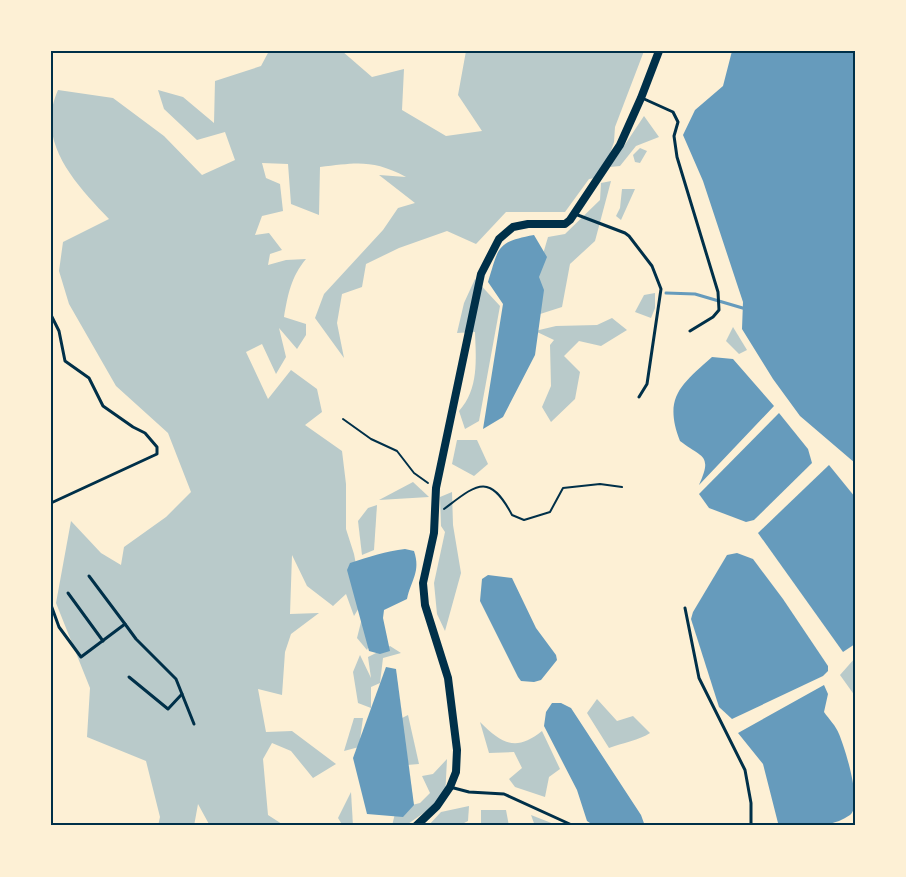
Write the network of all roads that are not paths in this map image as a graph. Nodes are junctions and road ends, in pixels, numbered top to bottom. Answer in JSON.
{"nodes":[{"id":1,"x":658,"y":51,"type":"edge"},
{"id":2,"x":641,"y":98,"type":"junction"},
{"id":3,"x":574,"y":213,"type":"junction"},
{"id":4,"x":51,"y":315,"type":"edge"},
{"id":5,"x":690,"y":331,"type":"dead end"},
{"id":6,"x":639,"y":397,"type":"dead end"},
{"id":7,"x":51,"y":503,"type":"edge"},
{"id":8,"x":88,"y":576,"type":"dead end"},
{"id":9,"x":68,"y":593,"type":"dead end"},
{"id":10,"x":51,"y":605,"type":"edge"},
{"id":11,"x":686,"y":608,"type":"dead end"},
{"id":12,"x":125,"y":624,"type":"junction"},
{"id":13,"x":103,"y":641,"type":"junction"},
{"id":14,"x":129,"y":677,"type":"dead end"},
{"id":15,"x":182,"y":694,"type":"junction"},
{"id":16,"x":194,"y":724,"type":"dead end"},
{"id":17,"x":450,"y":787,"type":"junction"},
{"id":18,"x":416,"y":826,"type":"edge"},
{"id":19,"x":574,"y":826,"type":"edge"},
{"id":20,"x":751,"y":826,"type":"edge"}],
"edges":[{"from":1,"to":2,"type":"street"},
{"from":2,"to":3,"type":"street"},
{"from":2,"to":5,"type":"lane"},
{"from":3,"to":6,"type":"lane"},
{"from":3,"to":17,"type":"street"},
{"from":4,"to":7,"type":"lane"},
{"from":8,"to":12,"type":"lane"},
{"from":9,"to":13,"type":"lane"},
{"from":10,"to":13,"type":"lane"},
{"from":11,"to":20,"type":"lane"},
{"from":12,"to":13,"type":"lane"},
{"from":12,"to":15,"type":"lane"},
{"from":14,"to":15,"type":"lane"},
{"from":15,"to":16,"type":"lane"},
{"from":17,"to":18,"type":"street"},
{"from":17,"to":19,"type":"lane"}]}
